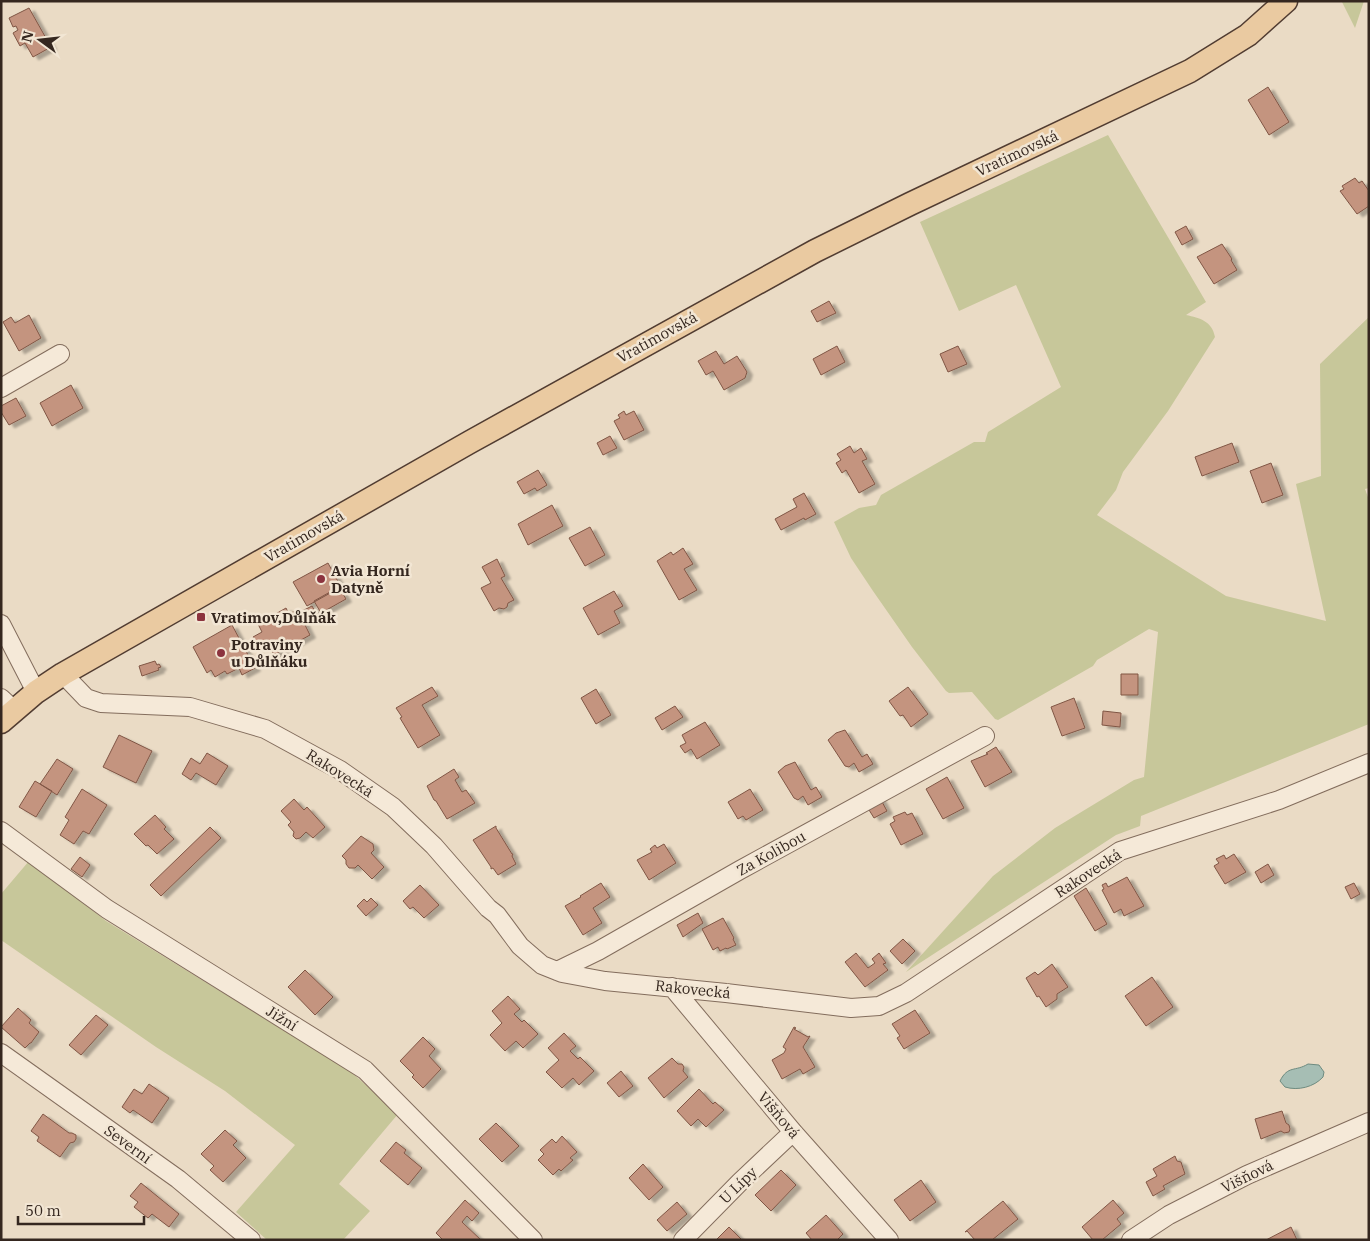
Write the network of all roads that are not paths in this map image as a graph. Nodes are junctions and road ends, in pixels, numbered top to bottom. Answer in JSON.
{"nodes":[{"id":1,"x":1286,"y":1,"type":"edge"},
{"id":2,"x":60,"y":354,"type":"dead end"},
{"id":3,"x":1,"y":388,"type":"edge"},
{"id":4,"x":1,"y":624,"type":"edge"},
{"id":5,"x":63,"y":674,"type":"junction"},
{"id":6,"x":36,"y":692,"type":"junction"},
{"id":7,"x":5,"y":710,"type":"edge"},
{"id":8,"x":985,"y":736,"type":"dead end"},
{"id":9,"x":1369,"y":763,"type":"edge"},
{"id":10,"x":1,"y":831,"type":"edge"},
{"id":11,"x":557,"y":971,"type":"junction"},
{"id":12,"x":672,"y":987,"type":"junction"},
{"id":13,"x":1,"y":1053,"type":"edge"},
{"id":14,"x":1369,"y":1122,"type":"edge"},
{"id":15,"x":793,"y":1132,"type":"junction"},
{"id":16,"x":251,"y":1240,"type":"edge"},
{"id":17,"x":533,"y":1240,"type":"edge"},
{"id":18,"x":683,"y":1240,"type":"edge"},
{"id":19,"x":889,"y":1240,"type":"edge"},
{"id":20,"x":1131,"y":1240,"type":"edge"}],
"edges":[{"from":1,"to":5,"type":"main road","name":"Vratimovská"},
{"from":2,"to":3,"type":"street"},
{"from":4,"to":6,"type":"street"},
{"from":5,"to":6,"type":"main road","name":"Vratimovská"},
{"from":5,"to":11,"type":"street","name":"Rakovecká"},
{"from":6,"to":7,"type":"main road","name":"Vratimovská"},
{"from":8,"to":11,"type":"street","name":"Za Kolibou"},
{"from":9,"to":12,"type":"street","name":"Rakovecká"},
{"from":10,"to":17,"type":"street","name":"Jižní"},
{"from":11,"to":12,"type":"street","name":"Rakovecká"},
{"from":12,"to":15,"type":"street","name":"Višňová"},
{"from":13,"to":16,"type":"street","name":"Severní"},
{"from":14,"to":20,"type":"street","name":"Višňová"},
{"from":15,"to":18,"type":"street","name":"U Lípy"},
{"from":15,"to":19,"type":"street","name":"Višňová"}]}
